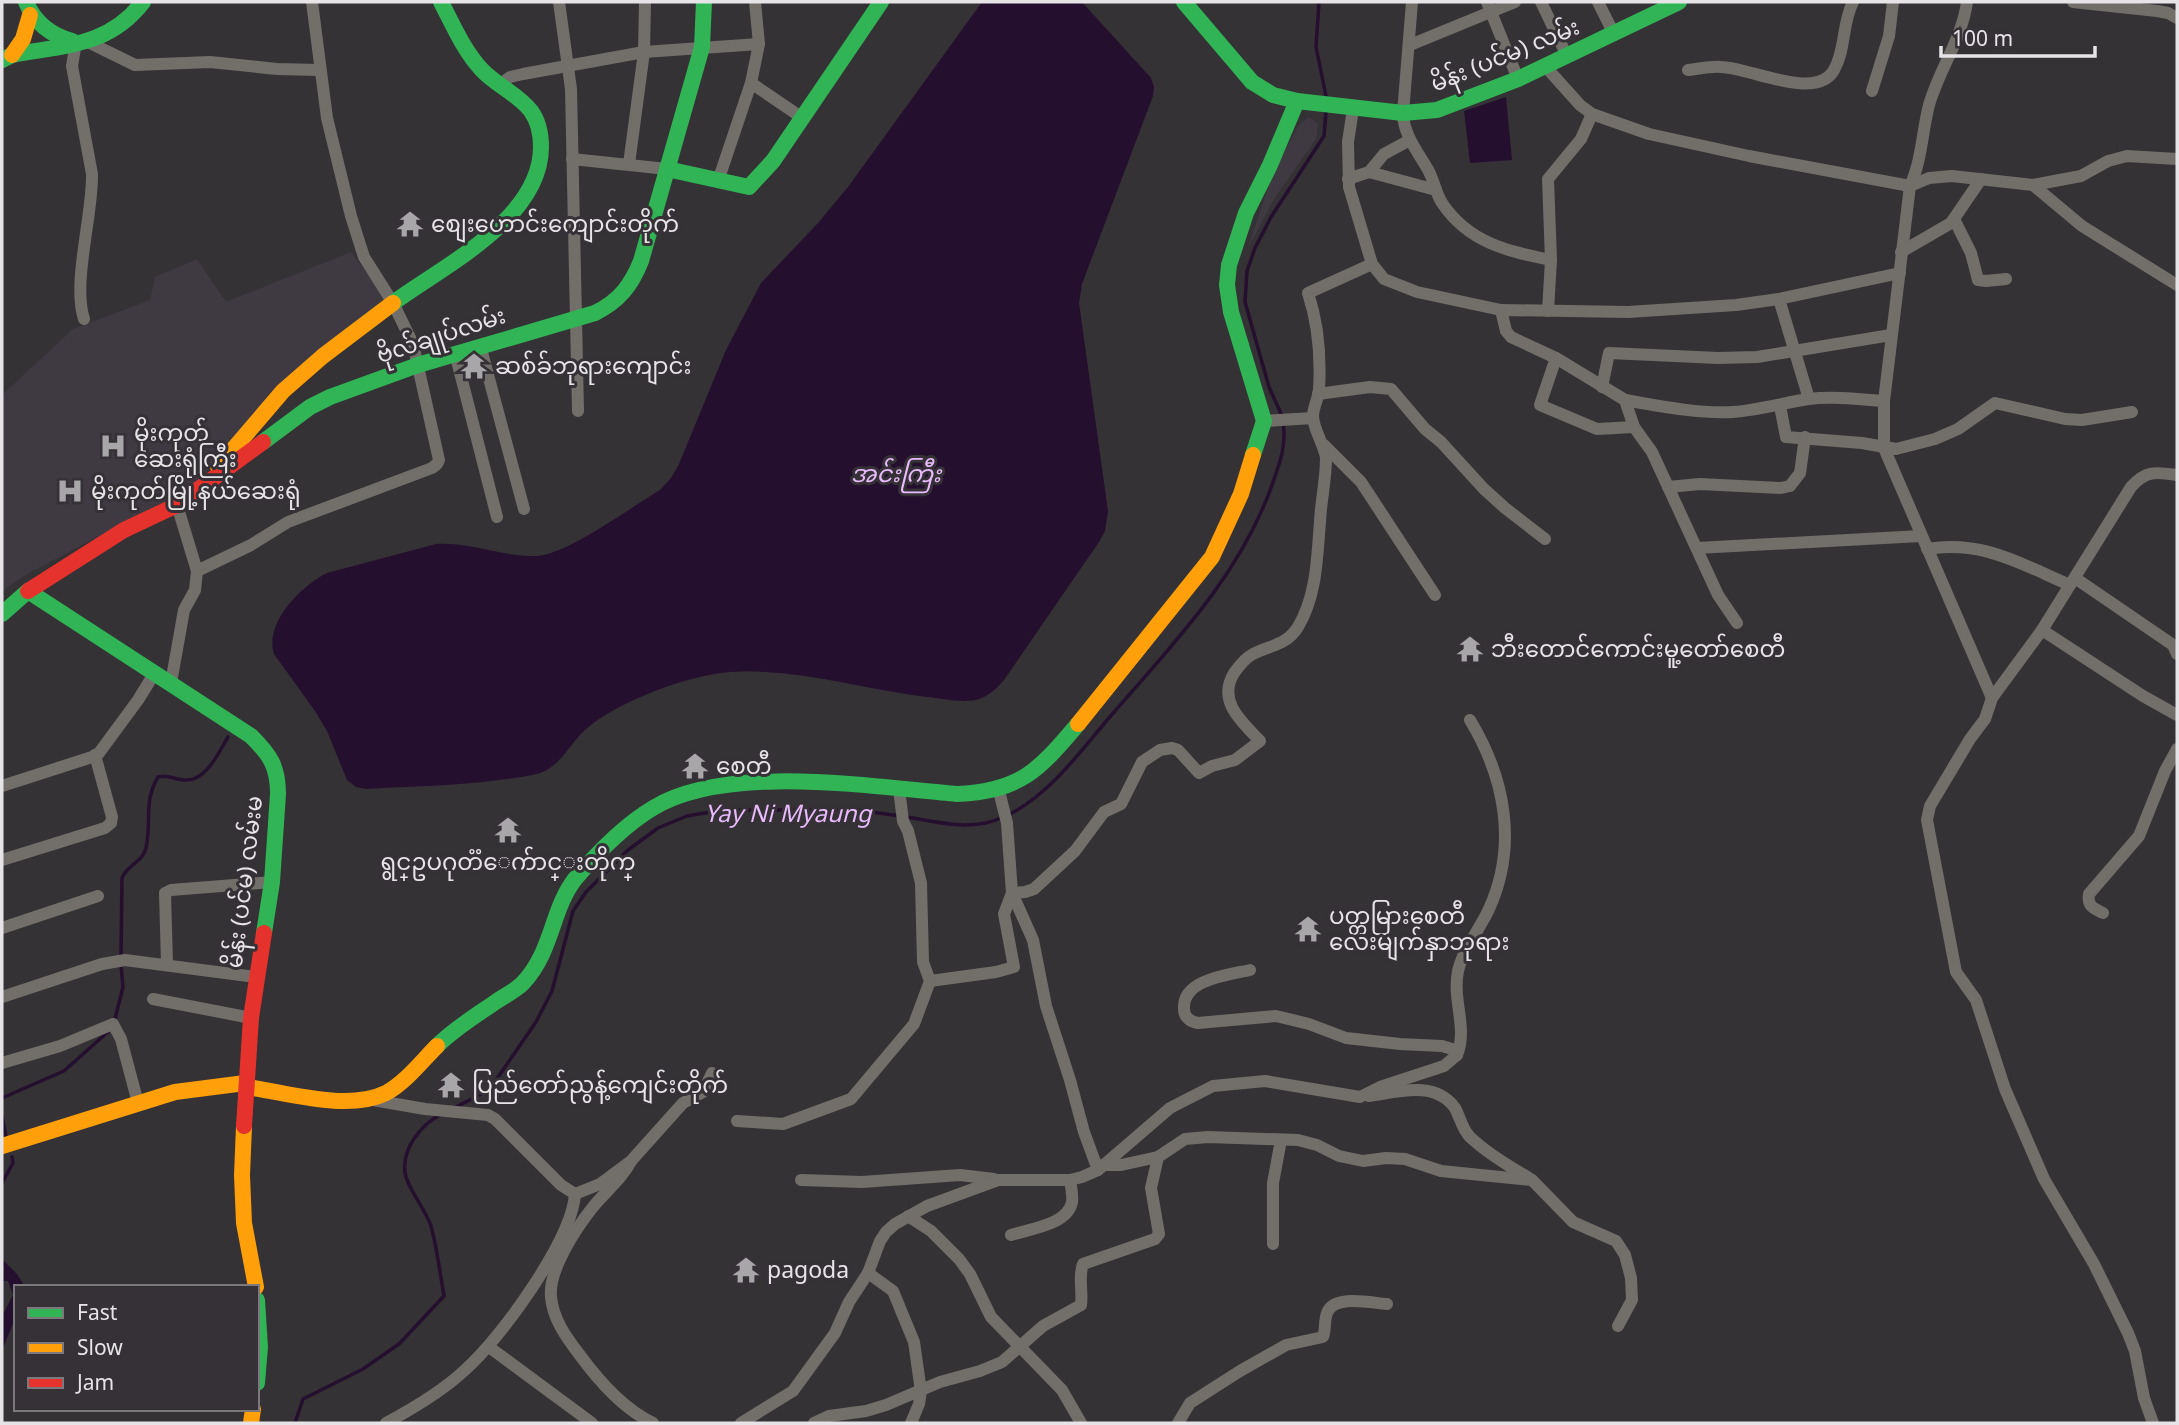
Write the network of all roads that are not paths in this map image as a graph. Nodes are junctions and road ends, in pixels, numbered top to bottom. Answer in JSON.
{"nodes":[{"id":1,"x":143,"y":2,"type":"edge"},
{"id":2,"x":312,"y":2,"type":"edge"},
{"id":3,"x":441,"y":2,"type":"edge"},
{"id":4,"x":559,"y":2,"type":"edge"},
{"id":5,"x":645,"y":2,"type":"edge"},
{"id":6,"x":704,"y":2,"type":"edge"},
{"id":7,"x":755,"y":2,"type":"edge"},
{"id":8,"x":881,"y":2,"type":"edge"},
{"id":9,"x":1184,"y":2,"type":"edge"},
{"id":10,"x":1412,"y":2,"type":"edge"},
{"id":11,"x":1515,"y":2,"type":"edge"},
{"id":12,"x":1541,"y":2,"type":"edge"},
{"id":13,"x":1598,"y":2,"type":"edge"},
{"id":14,"x":1679,"y":2,"type":"edge"},
{"id":15,"x":1853,"y":2,"type":"edge"},
{"id":16,"x":1893,"y":2,"type":"edge"},
{"id":17,"x":1967,"y":2,"type":"edge"},
{"id":18,"x":2073,"y":2,"type":"edge"},
{"id":19,"x":1489,"y":7,"type":"edge"},
{"id":20,"x":28,"y":8,"type":"edge"},
{"id":21,"x":2177,"y":18,"type":"edge"},
{"id":22,"x":1614,"y":34,"type":"junction"},
{"id":23,"x":82,"y":42,"type":"junction"},
{"id":24,"x":760,"y":44,"type":"junction"},
{"id":25,"x":1410,"y":45,"type":"junction"},
{"id":26,"x":702,"y":47,"type":"junction"},
{"id":27,"x":644,"y":52,"type":"junction"},
{"id":28,"x":1567,"y":56,"type":"junction"},
{"id":29,"x":7,"y":58,"type":"edge"},
{"id":30,"x":568,"y":65,"type":"junction"},
{"id":31,"x":1545,"y":66,"type":"junction"},
{"id":32,"x":319,"y":70,"type":"junction"},
{"id":33,"x":1688,"y":70,"type":"dead end"},
{"id":34,"x":1518,"y":79,"type":"junction"},
{"id":35,"x":751,"y":83,"type":"junction"},
{"id":36,"x":499,"y":85,"type":"junction"},
{"id":37,"x":1872,"y":91,"type":"dead end"},
{"id":38,"x":1305,"y":103,"type":"junction"},
{"id":39,"x":1347,"y":108,"type":"junction"},
{"id":40,"x":1403,"y":113,"type":"junction"},
{"id":41,"x":1592,"y":114,"type":"junction"},
{"id":42,"x":801,"y":117,"type":"junction"},
{"id":43,"x":1410,"y":140,"type":"junction"},
{"id":44,"x":572,"y":159,"type":"junction"},
{"id":45,"x":2177,"y":159,"type":"edge"},
{"id":46,"x":629,"y":164,"type":"junction"},
{"id":47,"x":667,"y":169,"type":"junction"},
{"id":48,"x":1369,"y":172,"type":"junction"},
{"id":49,"x":1348,"y":179,"type":"junction"},
{"id":50,"x":1982,"y":179,"type":"junction"},
{"id":51,"x":718,"y":181,"type":"junction"},
{"id":52,"x":2033,"y":185,"type":"junction"},
{"id":53,"x":1910,"y":186,"type":"junction"},
{"id":54,"x":1436,"y":190,"type":"junction"},
{"id":55,"x":1954,"y":219,"type":"junction"},
{"id":56,"x":1901,"y":252,"type":"junction"},
{"id":57,"x":1551,"y":260,"type":"junction"},
{"id":58,"x":1372,"y":264,"type":"junction"},
{"id":59,"x":1900,"y":273,"type":"junction"},
{"id":60,"x":2006,"y":279,"type":"dead end"},
{"id":61,"x":2177,"y":285,"type":"edge"},
{"id":62,"x":1779,"y":299,"type":"junction"},
{"id":63,"x":393,"y":303,"type":"junction"},
{"id":64,"x":1501,"y":310,"type":"junction"},
{"id":65,"x":1548,"y":311,"type":"junction"},
{"id":66,"x":84,"y":319,"type":"dead end"},
{"id":67,"x":577,"y":320,"type":"junction"},
{"id":68,"x":1891,"y":335,"type":"junction"},
{"id":69,"x":480,"y":345,"type":"junction"},
{"id":70,"x":455,"y":352,"type":"junction"},
{"id":71,"x":1793,"y":352,"type":"junction"},
{"id":72,"x":1556,"y":358,"type":"junction"},
{"id":73,"x":418,"y":365,"type":"junction"},
{"id":74,"x":1602,"y":387,"type":"junction"},
{"id":75,"x":1318,"y":394,"type":"junction"},
{"id":76,"x":1809,"y":399,"type":"junction"},
{"id":77,"x":1625,"y":400,"type":"junction"},
{"id":78,"x":1884,"y":401,"type":"junction"},
{"id":79,"x":1780,"y":406,"type":"junction"},
{"id":80,"x":578,"y":411,"type":"dead end"},
{"id":81,"x":2132,"y":412,"type":"dead end"},
{"id":82,"x":1313,"y":418,"type":"junction"},
{"id":83,"x":1278,"y":419,"type":"junction"},
{"id":84,"x":1634,"y":427,"type":"junction"},
{"id":85,"x":1805,"y":437,"type":"junction"},
{"id":86,"x":1324,"y":444,"type":"junction"},
{"id":87,"x":1884,"y":448,"type":"junction"},
{"id":88,"x":2177,"y":475,"type":"edge"},
{"id":89,"x":205,"y":484,"type":"junction"},
{"id":90,"x":1668,"y":487,"type":"junction"},
{"id":91,"x":177,"y":505,"type":"junction"},
{"id":92,"x":524,"y":509,"type":"dead end"},
{"id":93,"x":498,"y":517,"type":"dead end"},
{"id":94,"x":1921,"y":536,"type":"junction"},
{"id":95,"x":1545,"y":539,"type":"dead end"},
{"id":96,"x":1697,"y":548,"type":"junction"},
{"id":97,"x":1927,"y":549,"type":"junction"},
{"id":98,"x":197,"y":571,"type":"junction"},
{"id":99,"x":2072,"y":582,"type":"junction"},
{"id":100,"x":24,"y":594,"type":"junction"},
{"id":101,"x":1435,"y":595,"type":"dead end"},
{"id":102,"x":2,"y":605,"type":"edge"},
{"id":103,"x":2,"y":614,"type":"edge"},
{"id":104,"x":1737,"y":622,"type":"dead end"},
{"id":105,"x":2042,"y":630,"type":"junction"},
{"id":106,"x":2176,"y":646,"type":"edge"},
{"id":107,"x":154,"y":674,"type":"junction"},
{"id":108,"x":171,"y":683,"type":"junction"},
{"id":109,"x":1992,"y":698,"type":"junction"},
{"id":110,"x":2177,"y":715,"type":"edge"},
{"id":111,"x":1470,"y":720,"type":"dead end"},
{"id":112,"x":2177,"y":749,"type":"edge"},
{"id":113,"x":95,"y":755,"type":"junction"},
{"id":114,"x":2,"y":786,"type":"edge"},
{"id":115,"x":899,"y":789,"type":"junction"},
{"id":116,"x":999,"y":791,"type":"junction"},
{"id":117,"x":2,"y":860,"type":"edge"},
{"id":118,"x":272,"y":881,"type":"junction"},
{"id":119,"x":1012,"y":892,"type":"junction"},
{"id":120,"x":98,"y":897,"type":"dead end"},
{"id":121,"x":2103,"y":913,"type":"dead end"},
{"id":122,"x":2,"y":928,"type":"edge"},
{"id":123,"x":167,"y":964,"type":"junction"},
{"id":124,"x":1250,"y":970,"type":"dead end"},
{"id":125,"x":256,"y":977,"type":"junction"},
{"id":126,"x":930,"y":981,"type":"junction"},
{"id":127,"x":2,"y":996,"type":"edge"},
{"id":128,"x":153,"y":999,"type":"dead end"},
{"id":129,"x":251,"y":1018,"type":"junction"},
{"id":130,"x":1457,"y":1055,"type":"junction"},
{"id":131,"x":2,"y":1062,"type":"edge"},
{"id":132,"x":712,"y":1073,"type":"dead end"},
{"id":133,"x":248,"y":1087,"type":"junction"},
{"id":134,"x":1360,"y":1097,"type":"junction"},
{"id":135,"x":368,"y":1099,"type":"junction"},
{"id":136,"x":138,"y":1103,"type":"junction"},
{"id":137,"x":737,"y":1121,"type":"dead end"},
{"id":138,"x":1281,"y":1140,"type":"junction"},
{"id":139,"x":2,"y":1146,"type":"edge"},
{"id":140,"x":2,"y":1153,"type":"edge"},
{"id":141,"x":1158,"y":1157,"type":"junction"},
{"id":142,"x":631,"y":1161,"type":"junction"},
{"id":143,"x":1100,"y":1167,"type":"junction"},
{"id":144,"x":801,"y":1180,"type":"dead end"},
{"id":145,"x":998,"y":1180,"type":"junction"},
{"id":146,"x":1070,"y":1180,"type":"junction"},
{"id":147,"x":1532,"y":1180,"type":"junction"},
{"id":148,"x":575,"y":1194,"type":"junction"},
{"id":149,"x":908,"y":1216,"type":"junction"},
{"id":150,"x":1011,"y":1235,"type":"dead end"},
{"id":151,"x":1273,"y":1244,"type":"dead end"},
{"id":152,"x":868,"y":1273,"type":"junction"},
{"id":153,"x":256,"y":1285,"type":"edge"},
{"id":154,"x":1387,"y":1304,"type":"dead end"},
{"id":155,"x":259,"y":1324,"type":"edge"},
{"id":156,"x":1618,"y":1326,"type":"dead end"},
{"id":157,"x":489,"y":1347,"type":"junction"},
{"id":158,"x":1020,"y":1347,"type":"junction"},
{"id":159,"x":259,"y":1365,"type":"edge"},
{"id":160,"x":921,"y":1391,"type":"junction"},
{"id":161,"x":386,"y":1423,"type":"edge"},
{"id":162,"x":592,"y":1423,"type":"edge"},
{"id":163,"x":653,"y":1423,"type":"edge"},
{"id":164,"x":741,"y":1423,"type":"edge"},
{"id":165,"x":814,"y":1423,"type":"edge"},
{"id":166,"x":911,"y":1423,"type":"edge"},
{"id":167,"x":1081,"y":1423,"type":"edge"},
{"id":168,"x":1178,"y":1423,"type":"edge"},
{"id":169,"x":2153,"y":1423,"type":"edge"}],
"edges":[{"from":1,"to":23,"type":"main road"},
{"from":2,"to":32,"type":"street"},
{"from":3,"to":36,"type":"main road"},
{"from":4,"to":30,"type":"street"},
{"from":5,"to":27,"type":"street"},
{"from":6,"to":26,"type":"main road","name":"ဗိုလ်‌ချုပ်‌လမ်း"},
{"from":7,"to":24,"type":"street"},
{"from":8,"to":42,"type":"main road"},
{"from":9,"to":38,"type":"main road","name":"မိန်း (ပင်မ) လမ်း"},
{"from":10,"to":25,"type":"street"},
{"from":11,"to":19,"type":"street"},
{"from":12,"to":28,"type":"street"},
{"from":13,"to":22,"type":"street"},
{"from":14,"to":22,"type":"main road","name":"မိန်း (ပင်မ) လမ်း"},
{"from":15,"to":33,"type":"street"},
{"from":16,"to":37,"type":"street"},
{"from":17,"to":53,"type":"street"},
{"from":18,"to":21,"type":"street"},
{"from":19,"to":25,"type":"street"},
{"from":19,"to":34,"type":"street"},
{"from":20,"to":23,"type":"main road"},
{"from":20,"to":29,"type":"main road"},
{"from":22,"to":28,"type":"main road","name":"မိန်း (ပင်မ) လမ်း"},
{"from":23,"to":29,"type":"main road"},
{"from":23,"to":32,"type":"street"},
{"from":23,"to":66,"type":"street"},
{"from":24,"to":26,"type":"street"},
{"from":24,"to":35,"type":"street"},
{"from":25,"to":40,"type":"street"},
{"from":26,"to":27,"type":"street"},
{"from":26,"to":47,"type":"main road","name":"ဗိုလ်‌ချုပ်‌လမ်း"},
{"from":27,"to":30,"type":"street"},
{"from":27,"to":46,"type":"street"},
{"from":28,"to":31,"type":"main road","name":"မိန်း (ပင်မ) လမ်း"},
{"from":30,"to":36,"type":"street"},
{"from":30,"to":44,"type":"street"},
{"from":31,"to":34,"type":"main road","name":"မိန်း (ပင်မ) လမ်း"},
{"from":31,"to":41,"type":"street"},
{"from":32,"to":63,"type":"street"},
{"from":34,"to":40,"type":"main road","name":"မိန်း (ပင်မ) လမ်း"},
{"from":35,"to":42,"type":"street"},
{"from":35,"to":51,"type":"street"},
{"from":36,"to":63,"type":"main road"},
{"from":38,"to":39,"type":"main road","name":"မိန်း (ပင်မ) လမ်း"},
{"from":38,"to":83,"type":"main road"},
{"from":39,"to":40,"type":"main road","name":"မိန်း (ပင်မ) လမ်း"},
{"from":39,"to":49,"type":"street"},
{"from":40,"to":43,"type":"street"},
{"from":41,"to":53,"type":"street"},
{"from":41,"to":57,"type":"street"},
{"from":42,"to":51,"type":"main road"},
{"from":43,"to":48,"type":"street"},
{"from":43,"to":54,"type":"street"},
{"from":44,"to":46,"type":"street"},
{"from":44,"to":67,"type":"street"},
{"from":45,"to":52,"type":"street"},
{"from":46,"to":47,"type":"street"},
{"from":47,"to":51,"type":"main road"},
{"from":47,"to":67,"type":"main road","name":"ဗိုလ်‌ချုပ်‌လမ်း"},
{"from":48,"to":49,"type":"street"},
{"from":48,"to":54,"type":"street"},
{"from":49,"to":58,"type":"street"},
{"from":50,"to":52,"type":"street"},
{"from":50,"to":53,"type":"street"},
{"from":50,"to":55,"type":"street"},
{"from":52,"to":61,"type":"street"},
{"from":53,"to":56,"type":"street"},
{"from":54,"to":57,"type":"street"},
{"from":55,"to":56,"type":"street"},
{"from":55,"to":60,"type":"street"},
{"from":56,"to":59,"type":"street"},
{"from":57,"to":65,"type":"street"},
{"from":58,"to":64,"type":"street"},
{"from":58,"to":75,"type":"street"},
{"from":59,"to":62,"type":"street"},
{"from":59,"to":68,"type":"street"},
{"from":62,"to":65,"type":"street"},
{"from":62,"to":71,"type":"street"},
{"from":63,"to":73,"type":"street"},
{"from":63,"to":89,"type":"main road"},
{"from":64,"to":65,"type":"street"},
{"from":64,"to":72,"type":"street"},
{"from":67,"to":69,"type":"main road","name":"ဗိုလ်‌ချုပ်‌လမ်း"},
{"from":67,"to":80,"type":"street"},
{"from":68,"to":71,"type":"street"},
{"from":68,"to":78,"type":"street"},
{"from":69,"to":70,"type":"main road","name":"ဗိုလ်‌ချုပ်‌လမ်း"},
{"from":69,"to":92,"type":"street"},
{"from":70,"to":73,"type":"main road","name":"ဗိုလ်‌ချုပ်‌လမ်း"},
{"from":70,"to":93,"type":"street"},
{"from":71,"to":74,"type":"street"},
{"from":71,"to":76,"type":"street"},
{"from":72,"to":74,"type":"street"},
{"from":72,"to":84,"type":"street"},
{"from":73,"to":89,"type":"main road","name":"ဗိုလ်‌ချုပ်‌လမ်း"},
{"from":73,"to":98,"type":"street"},
{"from":74,"to":77,"type":"street"},
{"from":75,"to":82,"type":"street"},
{"from":75,"to":95,"type":"street"},
{"from":76,"to":78,"type":"street"},
{"from":76,"to":79,"type":"street"},
{"from":77,"to":79,"type":"street"},
{"from":77,"to":84,"type":"street"},
{"from":78,"to":87,"type":"street"},
{"from":79,"to":85,"type":"street"},
{"from":81,"to":87,"type":"street"},
{"from":82,"to":83,"type":"street"},
{"from":82,"to":86,"type":"street"},
{"from":83,"to":116,"type":"main road"},
{"from":84,"to":90,"type":"street"},
{"from":85,"to":87,"type":"street"},
{"from":85,"to":90,"type":"street"},
{"from":86,"to":101,"type":"street"},
{"from":86,"to":119,"type":"street"},
{"from":87,"to":94,"type":"street"},
{"from":88,"to":99,"type":"street"},
{"from":89,"to":91,"type":"main road","name":"ဗိုလ်‌ချုပ်‌လမ်း"},
{"from":90,"to":96,"type":"street"},
{"from":91,"to":98,"type":"street"},
{"from":91,"to":100,"type":"main road","name":"ဗိုလ်‌ချုပ်‌လမ်း"},
{"from":94,"to":96,"type":"street"},
{"from":94,"to":97,"type":"street"},
{"from":96,"to":104,"type":"street"},
{"from":97,"to":99,"type":"street"},
{"from":97,"to":109,"type":"street"},
{"from":98,"to":108,"type":"street"},
{"from":99,"to":105,"type":"street"},
{"from":99,"to":106,"type":"street"},
{"from":100,"to":102,"type":"main road"},
{"from":100,"to":103,"type":"main road"},
{"from":100,"to":107,"type":"main road","name":"မိန်း (ပင်မ) လမ်းမ"},
{"from":105,"to":109,"type":"street"},
{"from":105,"to":110,"type":"street"},
{"from":107,"to":108,"type":"main road","name":"မိန်း (ပင်မ) လမ်းမ"},
{"from":107,"to":113,"type":"street"},
{"from":108,"to":118,"type":"main road","name":"မိန်း (ပင်မ) လမ်းမ"},
{"from":109,"to":169,"type":"street"},
{"from":111,"to":130,"type":"street"},
{"from":112,"to":121,"type":"street"},
{"from":113,"to":114,"type":"street"},
{"from":113,"to":117,"type":"street"},
{"from":115,"to":116,"type":"main road"},
{"from":115,"to":126,"type":"street"},
{"from":115,"to":135,"type":"main road"},
{"from":116,"to":119,"type":"street"},
{"from":118,"to":123,"type":"street"},
{"from":118,"to":125,"type":"main road","name":"မိန်း (ပင်မ) လမ်းမ"},
{"from":119,"to":126,"type":"street"},
{"from":119,"to":143,"type":"street"},
{"from":120,"to":122,"type":"street"},
{"from":123,"to":125,"type":"street"},
{"from":123,"to":127,"type":"street"},
{"from":124,"to":130,"type":"street"},
{"from":125,"to":129,"type":"main road","name":"မိန်း (ပင်မ) လမ်းမ"},
{"from":126,"to":137,"type":"street"},
{"from":128,"to":129,"type":"street"},
{"from":129,"to":133,"type":"main road","name":"မိန်း (ပင်မ) လမ်းမ"},
{"from":130,"to":134,"type":"street"},
{"from":131,"to":136,"type":"street"},
{"from":132,"to":142,"type":"street"},
{"from":133,"to":135,"type":"main road"},
{"from":133,"to":136,"type":"main road"},
{"from":133,"to":140,"type":"main road"},
{"from":133,"to":153,"type":"main road","name":"မိန်း (ပင်မ) လမ်းမ"},
{"from":134,"to":143,"type":"street"},
{"from":134,"to":147,"type":"street"},
{"from":135,"to":148,"type":"street"},
{"from":136,"to":139,"type":"main road"},
{"from":138,"to":141,"type":"street"},
{"from":138,"to":147,"type":"street"},
{"from":138,"to":151,"type":"street"},
{"from":141,"to":143,"type":"street"},
{"from":141,"to":158,"type":"street"},
{"from":142,"to":148,"type":"street"},
{"from":142,"to":163,"type":"street"},
{"from":143,"to":146,"type":"street"},
{"from":144,"to":145,"type":"street"},
{"from":145,"to":146,"type":"street"},
{"from":145,"to":149,"type":"street"},
{"from":146,"to":150,"type":"street"},
{"from":147,"to":156,"type":"street"},
{"from":148,"to":157,"type":"street"},
{"from":149,"to":152,"type":"street"},
{"from":149,"to":158,"type":"street"},
{"from":152,"to":160,"type":"street"},
{"from":152,"to":164,"type":"street"},
{"from":154,"to":168,"type":"street"},
{"from":155,"to":159,"type":"main road"},
{"from":157,"to":161,"type":"street"},
{"from":157,"to":162,"type":"street"},
{"from":158,"to":160,"type":"street"},
{"from":158,"to":167,"type":"street"},
{"from":160,"to":165,"type":"street"},
{"from":160,"to":166,"type":"street"}]}
